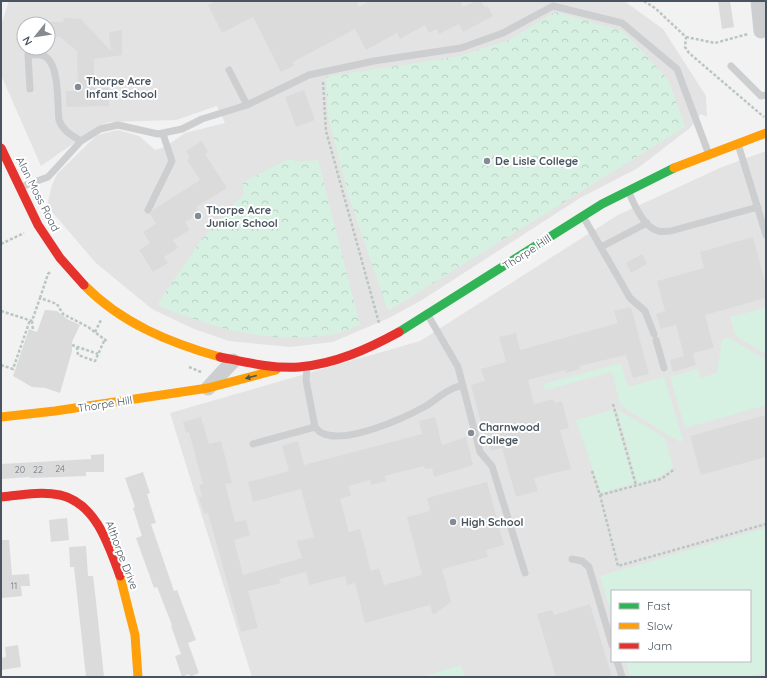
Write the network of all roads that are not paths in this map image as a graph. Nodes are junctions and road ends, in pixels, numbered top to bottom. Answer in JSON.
{"nodes":[{"id":1,"x":758,"y":1,"type":"edge"},
{"id":2,"x":761,"y":31,"type":"road end"},
{"id":3,"x":731,"y":66,"type":"dead end"},
{"id":4,"x":229,"y":70,"type":"dead end"},
{"id":5,"x":30,"y":89,"type":"dead end"},
{"id":6,"x":766,"y":95,"type":"edge"},
{"id":7,"x":247,"y":105,"type":"junction"},
{"id":8,"x":766,"y":133,"type":"edge"},
{"id":9,"x":163,"y":134,"type":"junction"},
{"id":10,"x":81,"y":141,"type":"junction"},
{"id":11,"x":738,"y":143,"type":"junction"},
{"id":12,"x":1,"y":148,"type":"edge"},
{"id":13,"x":709,"y":153,"type":"junction"},
{"id":14,"x":19,"y":188,"type":"junction"},
{"id":15,"x":628,"y":190,"type":"junction"},
{"id":16,"x":758,"y":207,"type":"junction"},
{"id":17,"x":148,"y":210,"type":"dead end"},
{"id":18,"x":583,"y":216,"type":"junction"},
{"id":19,"x":646,"y":223,"type":"junction"},
{"id":20,"x":766,"y":235,"type":"edge"},
{"id":21,"x":601,"y":247,"type":"junction"},
{"id":22,"x":428,"y":315,"type":"junction"},
{"id":23,"x":234,"y":361,"type":"junction"},
{"id":24,"x":289,"y":367,"type":"junction"},
{"id":25,"x":307,"y":367,"type":"junction"},
{"id":26,"x":664,"y":368,"type":"dead end"},
{"id":27,"x":463,"y":385,"type":"junction"},
{"id":28,"x":208,"y":388,"type":"junction"},
{"id":29,"x":1,"y":417,"type":"edge"},
{"id":30,"x":315,"y":427,"type":"junction"},
{"id":31,"x":253,"y":444,"type":"dead end"},
{"id":32,"x":1,"y":497,"type":"edge"},
{"id":33,"x":572,"y":559,"type":"dead end"},
{"id":34,"x":525,"y":573,"type":"dead end"},
{"id":35,"x":611,"y":642,"type":"edge"},
{"id":36,"x":617,"y":662,"type":"edge"},
{"id":37,"x":138,"y":677,"type":"edge"},
{"id":38,"x":622,"y":677,"type":"edge"}],
"edges":[{"from":1,"to":2,"type":"street"},
{"from":3,"to":6,"type":"lane"},
{"from":4,"to":7,"type":"lane"},
{"from":5,"to":10,"type":"lane"},
{"from":7,"to":9,"type":"lane"},
{"from":7,"to":13,"type":"lane"},
{"from":8,"to":11,"type":"street","name":"Thorpe Hill"},
{"from":9,"to":10,"type":"lane"},
{"from":9,"to":17,"type":"lane"},
{"from":10,"to":14,"type":"lane"},
{"from":11,"to":13,"type":"street","name":"Thorpe Hill"},
{"from":11,"to":16,"type":"lane"},
{"from":12,"to":14,"type":"street","name":"Alan Moss Road"},
{"from":13,"to":15,"type":"street","name":"Thorpe Hill"},
{"from":14,"to":23,"type":"street","name":"Alan Moss Road"},
{"from":15,"to":18,"type":"street","name":"Thorpe Hill"},
{"from":15,"to":19,"type":"lane"},
{"from":16,"to":19,"type":"lane"},
{"from":16,"to":20,"type":"lane"},
{"from":18,"to":21,"type":"lane"},
{"from":18,"to":22,"type":"street","name":"Thorpe Hill"},
{"from":19,"to":21,"type":"lane"},
{"from":21,"to":26,"type":"lane"},
{"from":22,"to":25,"type":"street","name":"Thorpe Hill"},
{"from":22,"to":27,"type":"lane"},
{"from":23,"to":24,"type":"street","name":"Thorpe Hill"},
{"from":23,"to":28,"type":"street"},
{"from":24,"to":25,"type":"street","name":"Thorpe Hill"},
{"from":24,"to":28,"type":"street","name":"Thorpe Hill","one_way":true},
{"from":25,"to":30,"type":"lane"},
{"from":27,"to":30,"type":"lane"},
{"from":27,"to":34,"type":"lane"},
{"from":28,"to":29,"type":"street","name":"Thorpe Hill"},
{"from":30,"to":31,"type":"lane"},
{"from":32,"to":37,"type":"street","name":"Althorpe Drive"},
{"from":33,"to":35,"type":"lane"},
{"from":36,"to":38,"type":"lane"}]}
